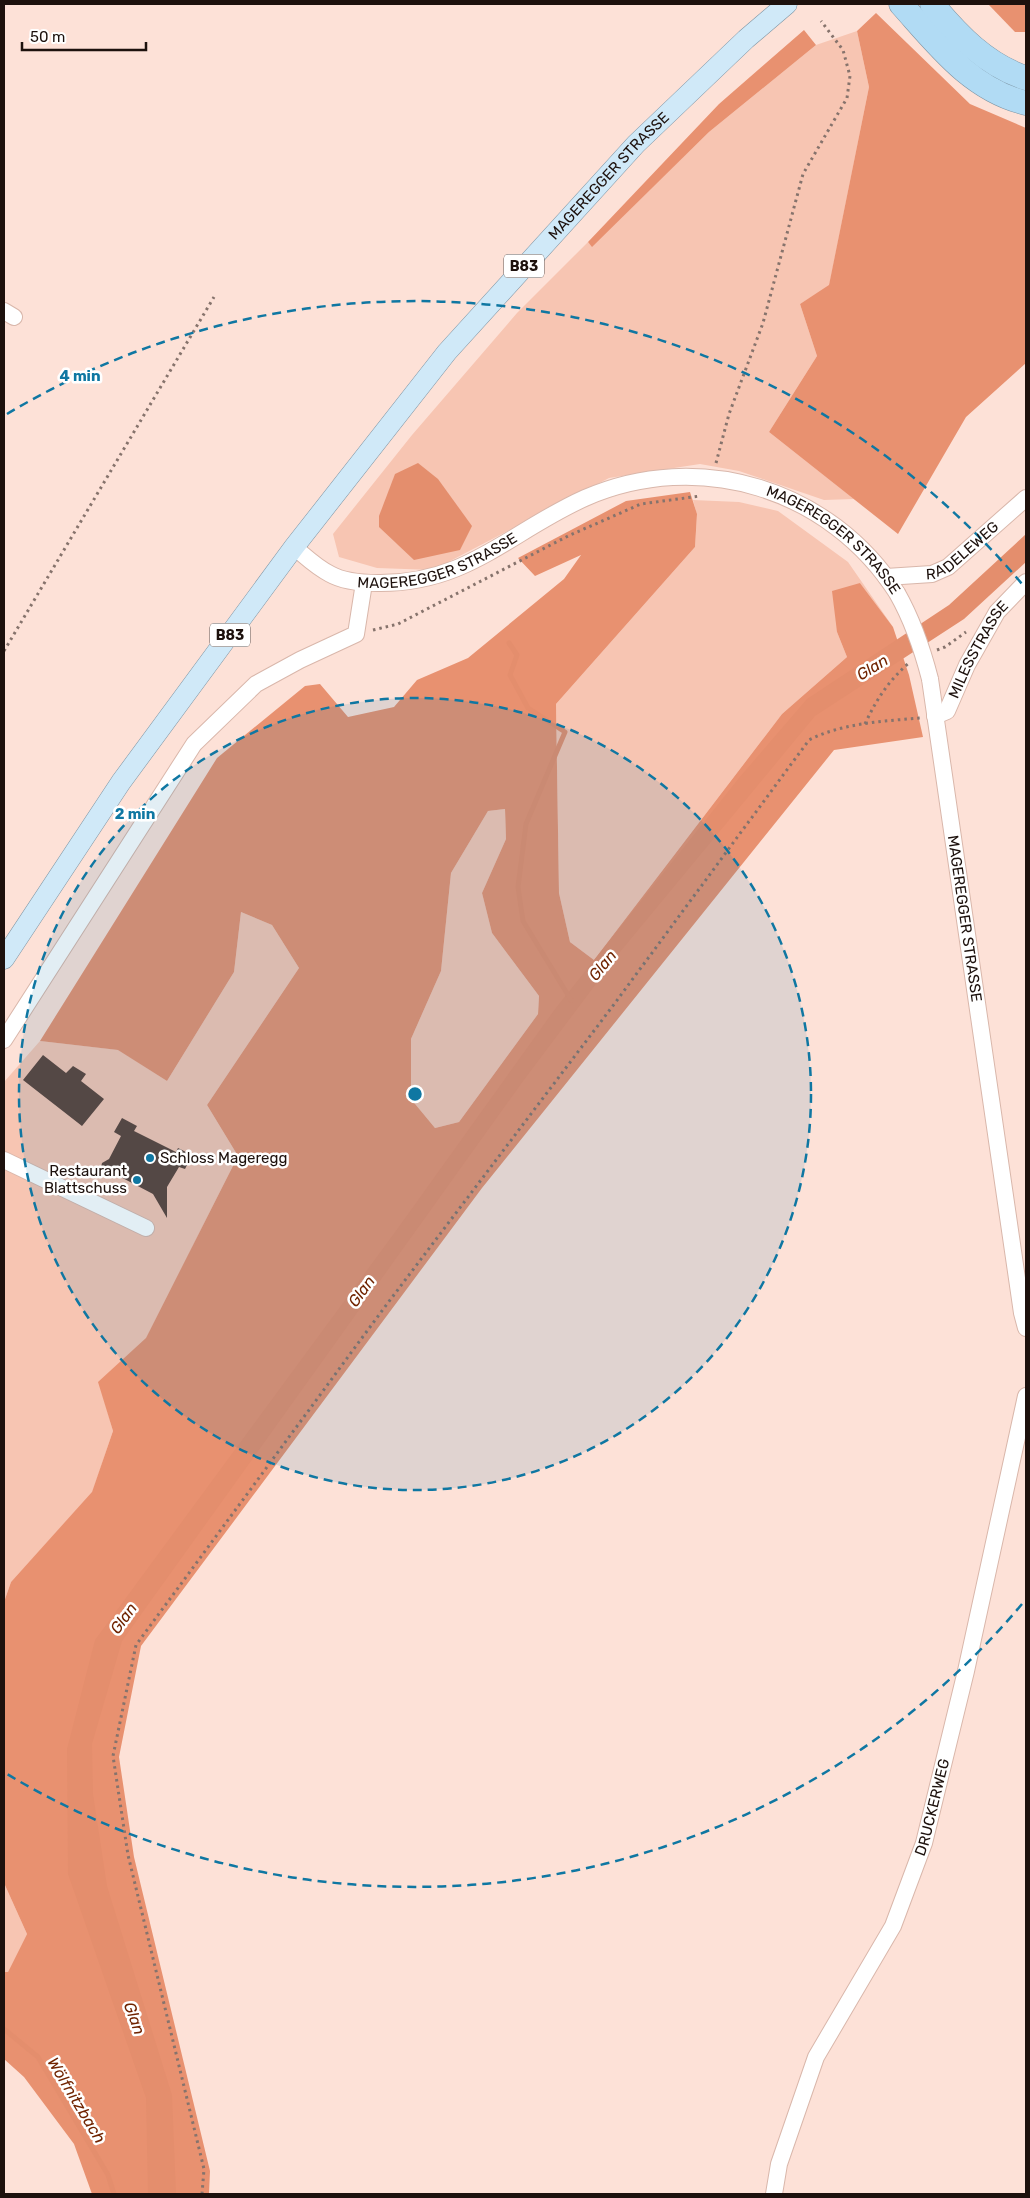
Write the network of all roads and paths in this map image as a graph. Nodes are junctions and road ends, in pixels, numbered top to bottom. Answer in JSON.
{"nodes":[{"id":1,"x":787,"y":4,"type":"edge"},
{"id":2,"x":901,"y":4,"type":"edge"},
{"id":3,"x":932,"y":4,"type":"edge"},
{"id":4,"x":821,"y":21,"type":"dead end"},
{"id":5,"x":1026,"y":78,"type":"edge"},
{"id":6,"x":1026,"y":103,"type":"edge"},
{"id":7,"x":214,"y":297,"type":"dead end"},
{"id":8,"x":712,"y":478,"type":"junction"},
{"id":9,"x":709,"y":496,"type":"dead end"},
{"id":10,"x":1026,"y":498,"type":"edge"},
{"id":11,"x":294,"y":547,"type":"junction"},
{"id":12,"x":886,"y":577,"type":"junction"},
{"id":13,"x":1026,"y":582,"type":"edge"},
{"id":14,"x":364,"y":583,"type":"junction"},
{"id":15,"x":356,"y":634,"type":"junction"},
{"id":16,"x":4,"y":651,"type":"edge"},
{"id":17,"x":898,"y":674,"type":"dead end"},
{"id":18,"x":929,"y":717,"type":"junction"},
{"id":19,"x":865,"y":725,"type":"junction"},
{"id":20,"x":4,"y":959,"type":"edge"},
{"id":21,"x":4,"y":1040,"type":"edge"},
{"id":22,"x":4,"y":1160,"type":"edge"},
{"id":23,"x":146,"y":1228,"type":"dead end"},
{"id":24,"x":1026,"y":1328,"type":"edge"},
{"id":25,"x":1026,"y":1396,"type":"edge"},
{"id":26,"x":202,"y":2194,"type":"edge"},
{"id":27,"x":774,"y":2194,"type":"edge"}],
"edges":[{"from":1,"to":11,"type":"main road","name":"MAGEREGGER STRASSE","number":"B83"},
{"from":2,"to":6,"type":"highway"},
{"from":3,"to":5,"type":"highway"},
{"from":4,"to":8,"type":"path"},
{"from":7,"to":16,"type":"path"},
{"from":8,"to":12,"type":"street","name":"MAGEREGGER STRASSE"},
{"from":8,"to":14,"type":"street","name":"MAGEREGGER STRASSE"},
{"from":9,"to":15,"type":"path"},
{"from":10,"to":12,"type":"street","name":"RADELEWEG"},
{"from":11,"to":14,"type":"street","name":"MAGEREGGER STRASSE"},
{"from":11,"to":20,"type":"main road","name":"MAGEREGGER STRASSE","number":"B83"},
{"from":12,"to":18,"type":"street","name":"MAGEREGGER STRASSE","bridge":true},
{"from":13,"to":18,"type":"street","name":"MILESSTRASSE"},
{"from":14,"to":15,"type":"street"},
{"from":15,"to":21,"type":"street"},
{"from":17,"to":19,"type":"path"},
{"from":18,"to":19,"type":"path"},
{"from":18,"to":24,"type":"street","name":"MAGEREGGER STRASSE"},
{"from":19,"to":26,"type":"path"},
{"from":22,"to":23,"type":"street"},
{"from":25,"to":27,"type":"street","name":"DRUCKERWEG"}]}
